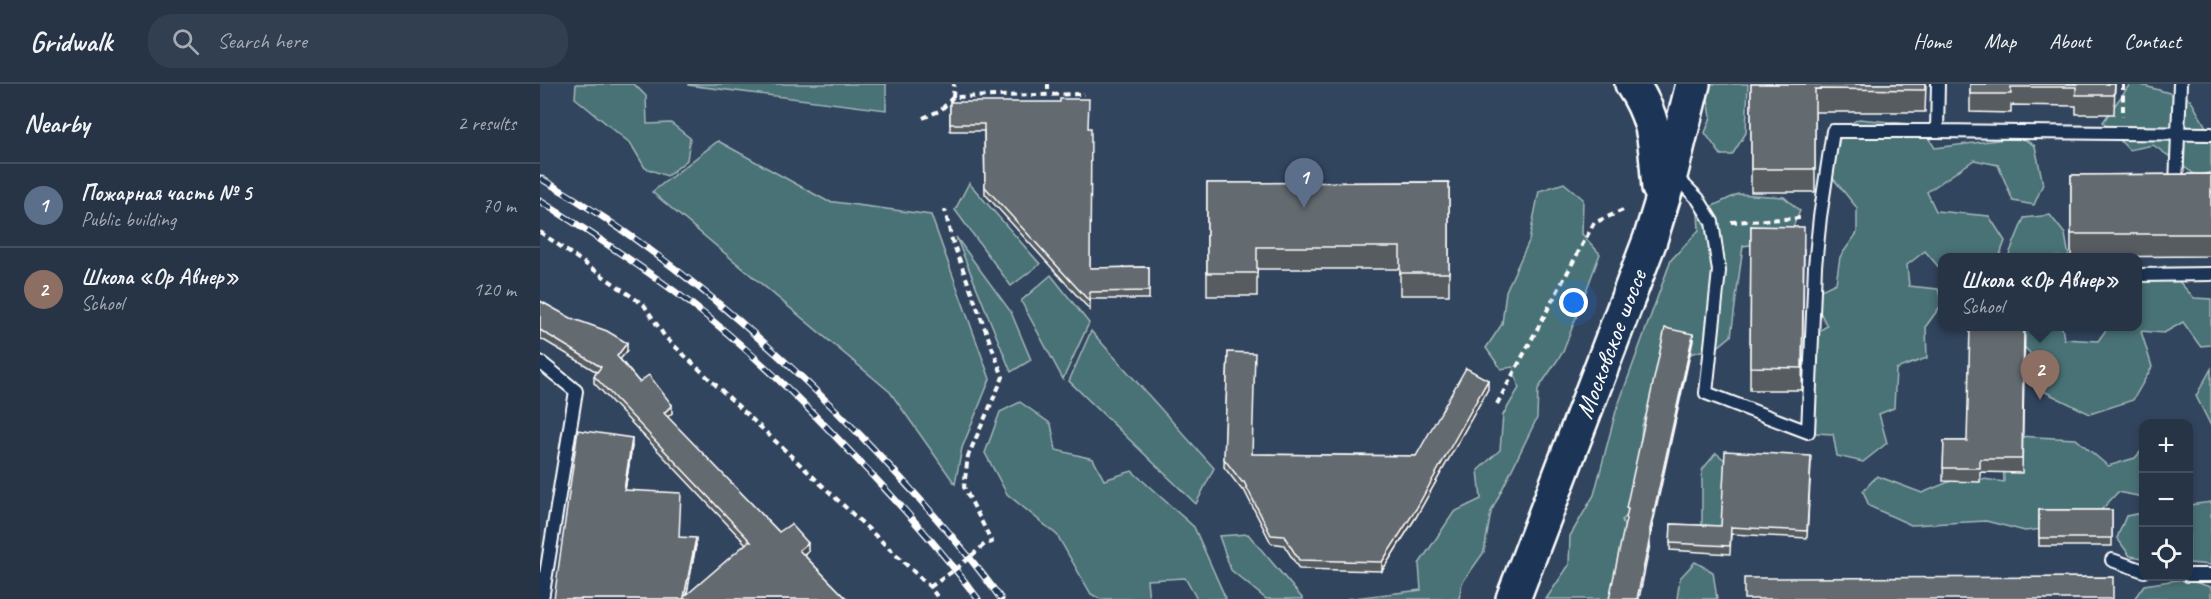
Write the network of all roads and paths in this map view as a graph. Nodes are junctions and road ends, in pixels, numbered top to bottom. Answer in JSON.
{"nodes":[{"id":1,"x":954,"y":84,"type":"edge"},
{"id":2,"x":1048,"y":84,"type":"edge"},
{"id":3,"x":1632,"y":84,"type":"edge"},
{"id":4,"x":1693,"y":84,"type":"edge"},
{"id":5,"x":1938,"y":84,"type":"edge"},
{"id":6,"x":2123,"y":84,"type":"edge"},
{"id":7,"x":2180,"y":84,"type":"edge"},
{"id":8,"x":1048,"y":94,"type":"junction"},
{"id":9,"x":1084,"y":94,"type":"dead end"},
{"id":10,"x":953,"y":97,"type":"junction"},
{"id":11,"x":923,"y":118,"type":"dead end"},
{"id":12,"x":1937,"y":131,"type":"junction"},
{"id":13,"x":2123,"y":133,"type":"junction"},
{"id":14,"x":2180,"y":133,"type":"junction"},
{"id":15,"x":2211,"y":134,"type":"edge"},
{"id":16,"x":1671,"y":172,"type":"junction"},
{"id":17,"x":2211,"y":185,"type":"edge"},
{"id":18,"x":1660,"y":205,"type":"junction"},
{"id":19,"x":945,"y":210,"type":"dead end"},
{"id":20,"x":1623,"y":210,"type":"dead end"},
{"id":21,"x":1820,"y":217,"type":"junction"},
{"id":22,"x":1712,"y":222,"type":"junction"},
{"id":23,"x":540,"y":232,"type":"edge"},
{"id":24,"x":2211,"y":274,"type":"edge"},
{"id":25,"x":2142,"y":275,"type":"edge"},
{"id":26,"x":540,"y":362,"type":"edge"},
{"id":27,"x":1497,"y":404,"type":"dead end"},
{"id":28,"x":2112,"y":560,"type":"dead end"},
{"id":29,"x":2139,"y":569,"type":"edge"},
{"id":30,"x":2193,"y":575,"type":"edge"},
{"id":31,"x":2211,"y":575,"type":"edge"},
{"id":32,"x":930,"y":587,"type":"junction"},
{"id":33,"x":542,"y":599,"type":"edge"},
{"id":34,"x":939,"y":599,"type":"edge"},
{"id":35,"x":1512,"y":599,"type":"edge"}],
"edges":[{"from":1,"to":10,"type":"path"},
{"from":2,"to":8,"type":"path"},
{"from":3,"to":18,"type":"main road"},
{"from":4,"to":16,"type":"main road","name":"Московское шоссе"},
{"from":5,"to":12,"type":"lane"},
{"from":6,"to":13,"type":"path"},
{"from":7,"to":14,"type":"lane"},
{"from":8,"to":9,"type":"path"},
{"from":8,"to":10,"type":"path"},
{"from":10,"to":11,"type":"path"},
{"from":12,"to":13,"type":"lane"},
{"from":12,"to":21,"type":"lane"},
{"from":13,"to":14,"type":"lane"},
{"from":14,"to":15,"type":"lane"},
{"from":14,"to":17,"type":"lane"},
{"from":16,"to":18,"type":"main road","name":"Московское шоссе"},
{"from":16,"to":22,"type":"lane"},
{"from":18,"to":35,"type":"main road","name":"Московское шоссе"},
{"from":19,"to":32,"type":"path"},
{"from":20,"to":27,"type":"path"},
{"from":21,"to":22,"type":"path"},
{"from":21,"to":22,"type":"lane"},
{"from":23,"to":32,"type":"path"},
{"from":24,"to":25,"type":"lane"},
{"from":26,"to":33,"type":"lane"},
{"from":28,"to":29,"type":"lane"},
{"from":30,"to":31,"type":"lane"},
{"from":32,"to":34,"type":"path"}]}
